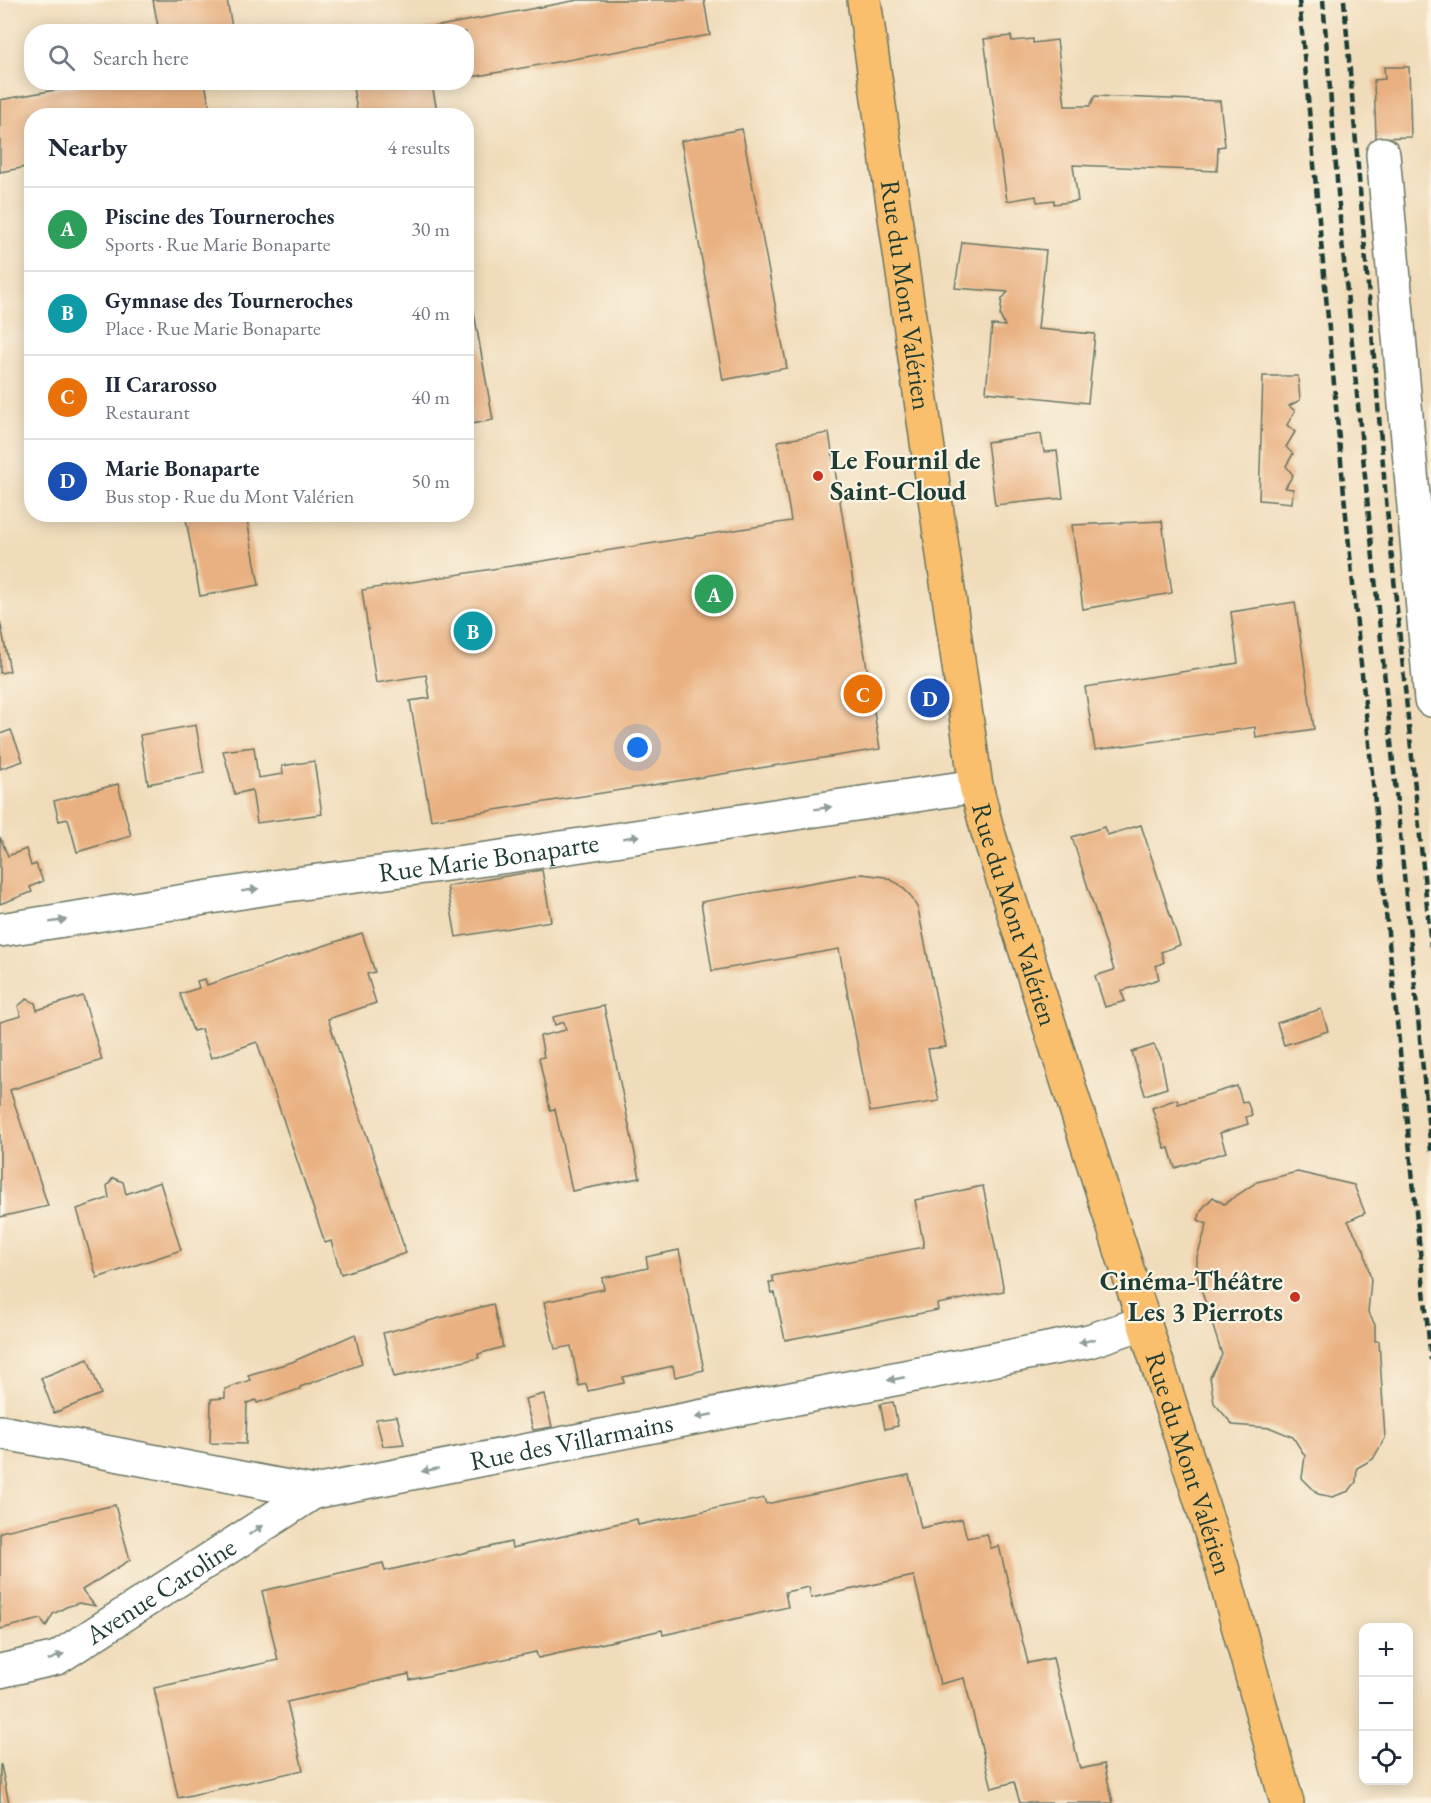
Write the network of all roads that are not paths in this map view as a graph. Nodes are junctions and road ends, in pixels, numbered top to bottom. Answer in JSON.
{"nodes":[{"id":1,"x":864,"y":0,"type":"edge"},
{"id":2,"x":1383,"y":154,"type":"dead end"},
{"id":3,"x":1431,"y":699,"type":"edge"},
{"id":4,"x":976,"y":786,"type":"junction"},
{"id":5,"x":0,"y":930,"type":"edge"},
{"id":6,"x":1143,"y":1323,"type":"junction"},
{"id":7,"x":0,"y":1432,"type":"edge"},
{"id":8,"x":314,"y":1492,"type":"junction"},
{"id":9,"x":0,"y":1671,"type":"edge"},
{"id":10,"x":1287,"y":1803,"type":"edge"}],
"edges":[{"from":1,"to":4,"type":"main road","name":"Rue du Mont Valérien"},
{"from":2,"to":3,"type":"street"},
{"from":5,"to":4,"type":"street","name":"Rue Marie Bonaparte","one_way":true},
{"from":4,"to":6,"type":"main road","name":"Rue du Mont Valérien"},
{"from":6,"to":8,"type":"street","name":"Rue des Villarmains","one_way":true},
{"from":6,"to":10,"type":"main road","name":"Rue du Mont Valérien"},
{"from":7,"to":8,"type":"street","name":"Rue des Villarmains"},
{"from":9,"to":8,"type":"street","name":"Avenue Caroline","one_way":true}]}
